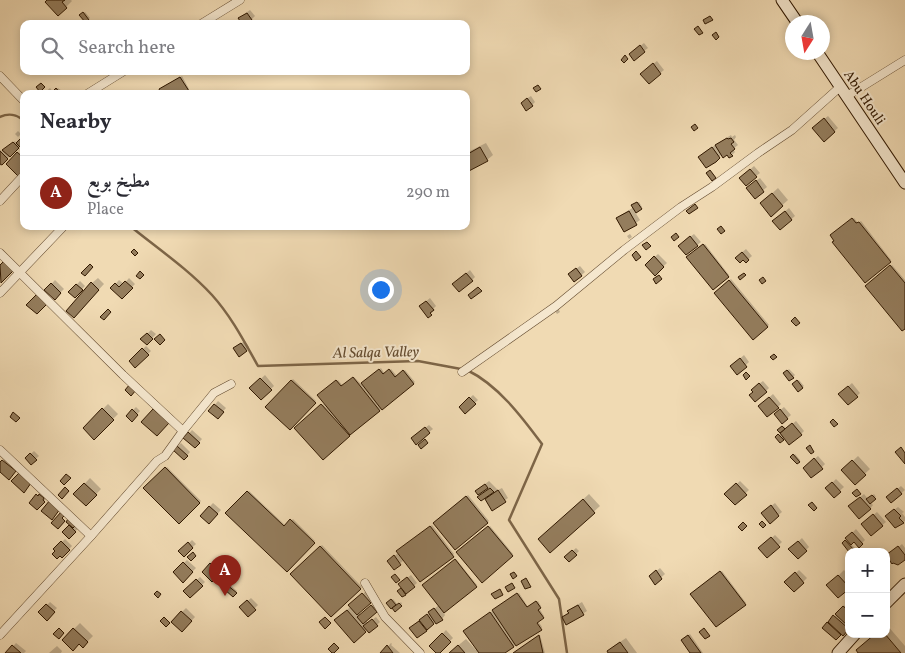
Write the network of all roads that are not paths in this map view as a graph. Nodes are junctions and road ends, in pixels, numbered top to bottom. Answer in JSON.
{"nodes":[{"id":1,"x":240,"y":0,"type":"edge"},
{"id":2,"x":782,"y":0,"type":"edge"},
{"id":3,"x":792,"y":15,"type":"edge"},
{"id":4,"x":208,"y":20,"type":"edge"},
{"id":5,"x":822,"y":60,"type":"edge"},
{"id":6,"x":905,"y":60,"type":"edge"},
{"id":7,"x":118,"y":75,"type":"edge"},
{"id":8,"x":0,"y":76,"type":"edge"},
{"id":9,"x":93,"y":90,"type":"edge"},
{"id":10,"x":844,"y":92,"type":"junction"},
{"id":11,"x":20,"y":97,"type":"edge"},
{"id":12,"x":20,"y":179,"type":"edge"},
{"id":13,"x":905,"y":183,"type":"edge"},
{"id":14,"x":0,"y":200,"type":"edge"},
{"id":15,"x":60,"y":230,"type":"edge"},
{"id":16,"x":0,"y":253,"type":"edge"},
{"id":17,"x":19,"y":272,"type":"junction"},
{"id":18,"x":0,"y":293,"type":"edge"},
{"id":19,"x":462,"y":372,"type":"dead end"},
{"id":20,"x":232,"y":384,"type":"dead end"},
{"id":21,"x":183,"y":431,"type":"junction"},
{"id":22,"x":0,"y":450,"type":"edge"},
{"id":23,"x":92,"y":536,"type":"junction"},
{"id":24,"x":365,"y":583,"type":"dead end"},
{"id":25,"x":905,"y":584,"type":"edge"},
{"id":26,"x":890,"y":599,"type":"edge"},
{"id":27,"x":0,"y":635,"type":"edge"},
{"id":28,"x":852,"y":638,"type":"edge"},
{"id":29,"x":843,"y":651,"type":"edge"},
{"id":30,"x":420,"y":653,"type":"edge"}],
"edges":[{"from":1,"to":4,"type":"street"},
{"from":2,"to":3,"type":"street"},
{"from":5,"to":10,"type":"street","name":"Abu Houli"},
{"from":6,"to":10,"type":"street"},
{"from":7,"to":9,"type":"street"},
{"from":8,"to":11,"type":"street"},
{"from":10,"to":13,"type":"street","name":"Abu Houli"},
{"from":10,"to":19,"type":"street"},
{"from":12,"to":14,"type":"street"},
{"from":15,"to":17,"type":"street"},
{"from":16,"to":17,"type":"street"},
{"from":17,"to":18,"type":"street"},
{"from":17,"to":21,"type":"street"},
{"from":20,"to":21,"type":"street"},
{"from":21,"to":23,"type":"street"},
{"from":22,"to":23,"type":"street"},
{"from":23,"to":27,"type":"street"},
{"from":24,"to":30,"type":"street"},
{"from":25,"to":26,"type":"street"},
{"from":28,"to":29,"type":"street"}]}
